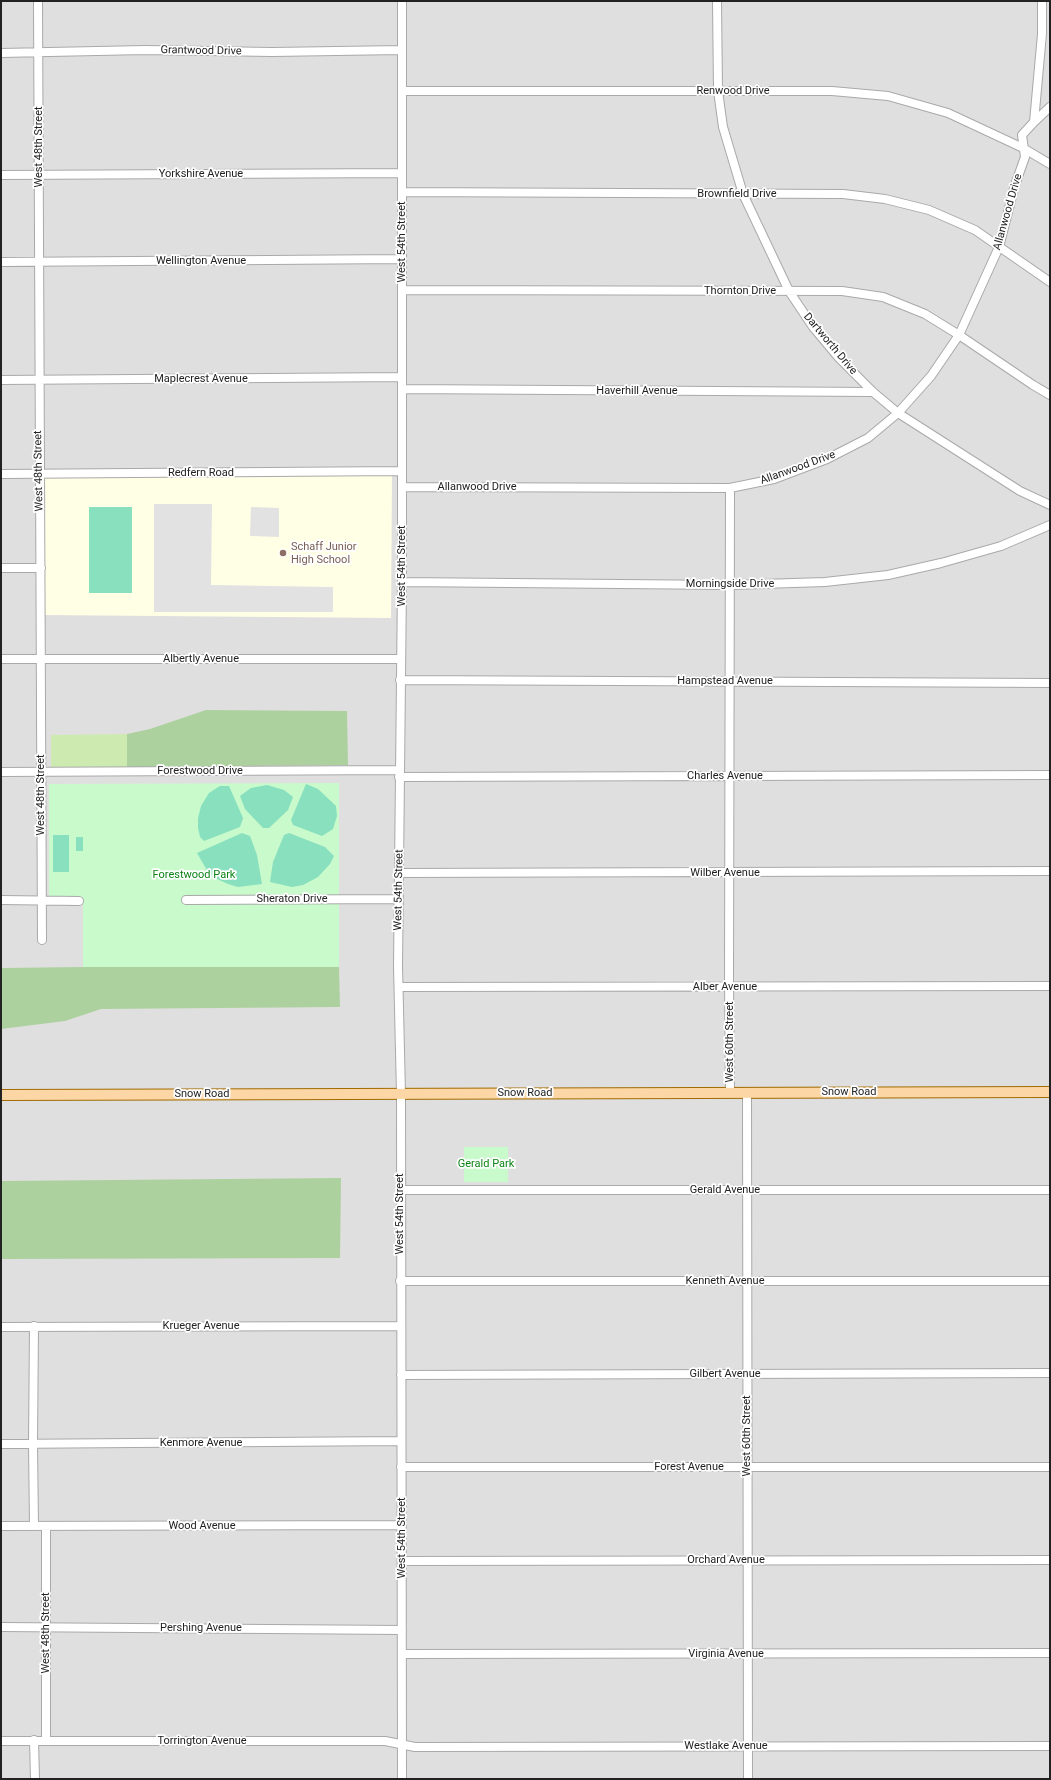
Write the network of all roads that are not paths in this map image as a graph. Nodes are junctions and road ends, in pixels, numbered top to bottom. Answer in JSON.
{"nodes":[{"id":1,"x":38,"y":1,"type":"edge"},
{"id":2,"x":402,"y":1,"type":"edge"},
{"id":3,"x":717,"y":1,"type":"edge"},
{"id":4,"x":1042,"y":1,"type":"edge"},
{"id":5,"x":401,"y":50,"type":"junction"},
{"id":6,"x":39,"y":52,"type":"junction"},
{"id":7,"x":1,"y":53,"type":"edge"},
{"id":8,"x":402,"y":91,"type":"junction"},
{"id":9,"x":718,"y":91,"type":"junction"},
{"id":10,"x":1050,"y":107,"type":"edge"},
{"id":11,"x":1034,"y":122,"type":"junction"},
{"id":12,"x":1023,"y":148,"type":"junction"},
{"id":13,"x":1050,"y":164,"type":"edge"},
{"id":14,"x":402,"y":173,"type":"junction"},
{"id":15,"x":1,"y":175,"type":"edge"},
{"id":16,"x":39,"y":175,"type":"junction"},
{"id":17,"x":402,"y":192,"type":"junction"},
{"id":18,"x":743,"y":194,"type":"junction"},
{"id":19,"x":999,"y":247,"type":"junction"},
{"id":20,"x":402,"y":259,"type":"junction"},
{"id":21,"x":1,"y":262,"type":"edge"},
{"id":22,"x":39,"y":262,"type":"junction"},
{"id":23,"x":1050,"y":282,"type":"edge"},
{"id":24,"x":402,"y":290,"type":"junction"},
{"id":25,"x":788,"y":291,"type":"junction"},
{"id":26,"x":959,"y":335,"type":"junction"},
{"id":27,"x":402,"y":377,"type":"junction"},
{"id":28,"x":1,"y":380,"type":"edge"},
{"id":29,"x":39,"y":380,"type":"junction"},
{"id":30,"x":402,"y":390,"type":"junction"},
{"id":31,"x":873,"y":392,"type":"junction"},
{"id":32,"x":1050,"y":395,"type":"edge"},
{"id":33,"x":898,"y":413,"type":"junction"},
{"id":34,"x":402,"y":471,"type":"junction"},
{"id":35,"x":1,"y":474,"type":"edge"},
{"id":36,"x":39,"y":474,"type":"junction"},
{"id":37,"x":402,"y":486,"type":"junction"},
{"id":38,"x":730,"y":488,"type":"junction"},
{"id":39,"x":1050,"y":505,"type":"edge"},
{"id":40,"x":1050,"y":525,"type":"edge"},
{"id":41,"x":1,"y":568,"type":"edge"},
{"id":42,"x":41,"y":568,"type":"junction"},
{"id":43,"x":402,"y":582,"type":"junction"},
{"id":44,"x":730,"y":585,"type":"junction"},
{"id":45,"x":1,"y":659,"type":"edge"},
{"id":46,"x":41,"y":659,"type":"junction"},
{"id":47,"x":400,"y":659,"type":"junction"},
{"id":48,"x":400,"y":680,"type":"junction"},
{"id":49,"x":730,"y":681,"type":"junction"},
{"id":50,"x":1050,"y":683,"type":"edge"},
{"id":51,"x":1,"y":772,"type":"edge"},
{"id":52,"x":41,"y":772,"type":"junction"},
{"id":53,"x":399,"y":774,"type":"junction"},
{"id":54,"x":1050,"y":775,"type":"edge"},
{"id":55,"x":729,"y":776,"type":"junction"},
{"id":56,"x":1050,"y":871,"type":"edge"},
{"id":57,"x":400,"y":873,"type":"junction"},
{"id":58,"x":729,"y":873,"type":"junction"},
{"id":59,"x":399,"y":899,"type":"junction"},
{"id":60,"x":1,"y":900,"type":"edge"},
{"id":61,"x":41,"y":900,"type":"junction"},
{"id":62,"x":186,"y":900,"type":"dead end"},
{"id":63,"x":78,"y":901,"type":"dead end"},
{"id":64,"x":42,"y":940,"type":"dead end"},
{"id":65,"x":1050,"y":986,"type":"edge"},
{"id":66,"x":399,"y":987,"type":"junction"},
{"id":67,"x":729,"y":987,"type":"junction"},
{"id":68,"x":1050,"y":1092,"type":"edge"},
{"id":69,"x":730,"y":1093,"type":"junction"},
{"id":70,"x":747,"y":1093,"type":"junction"},
{"id":71,"x":401,"y":1094,"type":"junction"},
{"id":72,"x":1,"y":1095,"type":"edge"},
{"id":73,"x":400,"y":1190,"type":"junction"},
{"id":74,"x":748,"y":1190,"type":"junction"},
{"id":75,"x":1050,"y":1190,"type":"edge"},
{"id":76,"x":400,"y":1281,"type":"junction"},
{"id":77,"x":747,"y":1281,"type":"junction"},
{"id":78,"x":1050,"y":1281,"type":"edge"},
{"id":79,"x":34,"y":1326,"type":"junction"},
{"id":80,"x":401,"y":1326,"type":"junction"},
{"id":81,"x":1,"y":1327,"type":"edge"},
{"id":82,"x":746,"y":1374,"type":"junction"},
{"id":83,"x":1050,"y":1374,"type":"edge"},
{"id":84,"x":401,"y":1375,"type":"junction"},
{"id":85,"x":401,"y":1441,"type":"junction"},
{"id":86,"x":1,"y":1444,"type":"edge"},
{"id":87,"x":33,"y":1444,"type":"junction"},
{"id":88,"x":747,"y":1466,"type":"junction"},
{"id":89,"x":1050,"y":1466,"type":"edge"},
{"id":90,"x":401,"y":1467,"type":"junction"},
{"id":91,"x":402,"y":1525,"type":"junction"},
{"id":92,"x":1,"y":1526,"type":"edge"},
{"id":93,"x":34,"y":1526,"type":"junction"},
{"id":94,"x":46,"y":1526,"type":"junction"},
{"id":95,"x":747,"y":1560,"type":"junction"},
{"id":96,"x":1050,"y":1560,"type":"edge"},
{"id":97,"x":402,"y":1561,"type":"junction"},
{"id":98,"x":1,"y":1627,"type":"edge"},
{"id":99,"x":46,"y":1627,"type":"junction"},
{"id":100,"x":402,"y":1630,"type":"junction"},
{"id":101,"x":1050,"y":1653,"type":"edge"},
{"id":102,"x":402,"y":1654,"type":"junction"},
{"id":103,"x":747,"y":1654,"type":"junction"},
{"id":104,"x":34,"y":1740,"type":"junction"},
{"id":105,"x":46,"y":1740,"type":"junction"},
{"id":106,"x":1,"y":1741,"type":"edge"},
{"id":107,"x":402,"y":1745,"type":"junction"},
{"id":108,"x":748,"y":1746,"type":"junction"},
{"id":109,"x":1050,"y":1746,"type":"edge"},
{"id":110,"x":34,"y":1779,"type":"edge"},
{"id":111,"x":402,"y":1779,"type":"edge"},
{"id":112,"x":748,"y":1779,"type":"edge"}],
"edges":[{"from":1,"to":6,"type":"street","name":"West 48th Street"},
{"from":2,"to":5,"type":"street","name":"West 54th Street"},
{"from":3,"to":9,"type":"street","name":"Dartworth Drive"},
{"from":4,"to":11,"type":"street"},
{"from":5,"to":6,"type":"street","name":"Grantwood Drive"},
{"from":5,"to":8,"type":"street","name":"West 54th Street"},
{"from":6,"to":7,"type":"street","name":"Grantwood Drive"},
{"from":6,"to":16,"type":"street","name":"West 48th Street"},
{"from":8,"to":9,"type":"street","name":"Renwood Drive"},
{"from":8,"to":14,"type":"street","name":"West 54th Street"},
{"from":9,"to":12,"type":"street","name":"Renwood Drive"},
{"from":9,"to":18,"type":"street","name":"Dartworth Drive"},
{"from":10,"to":11,"type":"street","name":"Allanwood Drive"},
{"from":11,"to":12,"type":"street","name":"Allanwood Drive"},
{"from":12,"to":13,"type":"street","name":"Renwood Drive"},
{"from":12,"to":19,"type":"street","name":"Allanwood Drive"},
{"from":14,"to":16,"type":"street","name":"Yorkshire Avenue"},
{"from":14,"to":17,"type":"street","name":"West 54th Street"},
{"from":15,"to":16,"type":"street","name":"Yorkshire Avenue"},
{"from":16,"to":22,"type":"street","name":"West 48th Street"},
{"from":17,"to":18,"type":"street","name":"Brownfield Drive"},
{"from":17,"to":20,"type":"street","name":"West 54th Street"},
{"from":18,"to":19,"type":"street","name":"Brownfield Drive"},
{"from":18,"to":25,"type":"street","name":"Dartworth Drive"},
{"from":19,"to":23,"type":"street","name":"Brownfield Drive"},
{"from":19,"to":26,"type":"street","name":"Allanwood Drive"},
{"from":20,"to":22,"type":"street","name":"Wellington Avenue"},
{"from":20,"to":24,"type":"street","name":"West 54th Street"},
{"from":21,"to":22,"type":"street","name":"Wellington Avenue"},
{"from":22,"to":29,"type":"street","name":"West 48th Street"},
{"from":24,"to":25,"type":"street","name":"Thornton Drive"},
{"from":24,"to":27,"type":"street","name":"West 54th Street"},
{"from":25,"to":26,"type":"street","name":"Thornton Drive"},
{"from":25,"to":31,"type":"street","name":"Dartworth Drive"},
{"from":26,"to":32,"type":"street","name":"Thornton Drive"},
{"from":26,"to":33,"type":"street","name":"Allanwood Drive"},
{"from":27,"to":29,"type":"street","name":"Maplecrest Avenue"},
{"from":27,"to":30,"type":"street","name":"West 54th Street"},
{"from":28,"to":29,"type":"street","name":"Maplecrest Avenue"},
{"from":29,"to":36,"type":"street","name":"West 48th Street"},
{"from":30,"to":31,"type":"street","name":"Haverhill Avenue"},
{"from":30,"to":34,"type":"street","name":"West 54th Street"},
{"from":31,"to":33,"type":"street","name":"Dartworth Drive"},
{"from":33,"to":38,"type":"street","name":"Allanwood Drive"},
{"from":33,"to":39,"type":"street","name":"Dartworth Drive"},
{"from":34,"to":36,"type":"street","name":"Redfern Road"},
{"from":34,"to":37,"type":"street","name":"West 54th Street"},
{"from":35,"to":36,"type":"street","name":"Redfern Road"},
{"from":36,"to":42,"type":"street","name":"West 48th Street"},
{"from":37,"to":38,"type":"street","name":"Allanwood Drive"},
{"from":37,"to":43,"type":"street","name":"West 54th Street"},
{"from":38,"to":44,"type":"street","name":"West 60th Street"},
{"from":40,"to":44,"type":"street","name":"Morningside Drive"},
{"from":41,"to":42,"type":"street"},
{"from":42,"to":46,"type":"street","name":"West 48th Street"},
{"from":43,"to":44,"type":"street","name":"Morningside Drive"},
{"from":43,"to":47,"type":"street","name":"West 54th Street"},
{"from":44,"to":49,"type":"street","name":"West 60th Street"},
{"from":45,"to":46,"type":"street","name":"Albertly Avenue"},
{"from":46,"to":47,"type":"street","name":"Albertly Avenue"},
{"from":46,"to":52,"type":"street","name":"West 48th Street"},
{"from":47,"to":48,"type":"street","name":"West 54th Street"},
{"from":48,"to":49,"type":"street","name":"Hampstead Avenue"},
{"from":48,"to":53,"type":"street","name":"West 54th Street"},
{"from":49,"to":50,"type":"street","name":"Hampstead Avenue"},
{"from":49,"to":55,"type":"street","name":"West 60th Street"},
{"from":51,"to":52,"type":"street","name":"Forestwood Drive"},
{"from":52,"to":53,"type":"street","name":"Forestwood Drive"},
{"from":52,"to":61,"type":"street","name":"West 48th Street"},
{"from":53,"to":55,"type":"street","name":"Charles Avenue"},
{"from":53,"to":57,"type":"street","name":"West 54th Street"},
{"from":54,"to":55,"type":"street","name":"Charles Avenue"},
{"from":55,"to":58,"type":"street","name":"West 60th Street"},
{"from":56,"to":58,"type":"street","name":"Wilber Avenue"},
{"from":57,"to":58,"type":"street","name":"Wilber Avenue"},
{"from":57,"to":59,"type":"street","name":"West 54th Street"},
{"from":58,"to":67,"type":"street","name":"West 60th Street"},
{"from":59,"to":62,"type":"street","name":"Sheraton Drive"},
{"from":59,"to":66,"type":"street","name":"West 54th Street"},
{"from":60,"to":61,"type":"street"},
{"from":61,"to":63,"type":"street"},
{"from":61,"to":64,"type":"street","name":"West 48th Street"},
{"from":65,"to":67,"type":"street","name":"Alber Avenue"},
{"from":66,"to":67,"type":"street","name":"Alber Avenue"},
{"from":66,"to":71,"type":"street","name":"West 54th Street"},
{"from":67,"to":69,"type":"street","name":"West 60th Street"},
{"from":68,"to":70,"type":"main road","name":"Snow Road"},
{"from":69,"to":70,"type":"main road","name":"Snow Road"},
{"from":69,"to":71,"type":"main road","name":"Snow Road"},
{"from":70,"to":74,"type":"street","name":"West 60th Street"},
{"from":71,"to":72,"type":"main road","name":"Snow Road"},
{"from":71,"to":73,"type":"street","name":"West 54th Street"},
{"from":73,"to":74,"type":"street","name":"Gerald Avenue"},
{"from":73,"to":76,"type":"street","name":"West 54th Street"},
{"from":74,"to":75,"type":"street","name":"Gerald Avenue"},
{"from":74,"to":77,"type":"street","name":"West 60th Street"},
{"from":76,"to":77,"type":"street","name":"Kenneth Avenue"},
{"from":76,"to":80,"type":"street","name":"West 54th Street"},
{"from":77,"to":78,"type":"street","name":"Kenneth Avenue"},
{"from":77,"to":82,"type":"street","name":"West 60th Street"},
{"from":79,"to":80,"type":"street","name":"Krueger Avenue"},
{"from":79,"to":81,"type":"street","name":"Krueger Avenue"},
{"from":79,"to":87,"type":"street"},
{"from":80,"to":84,"type":"street","name":"West 54th Street"},
{"from":82,"to":83,"type":"street","name":"Gilbert Avenue"},
{"from":82,"to":84,"type":"street","name":"Gilbert Avenue"},
{"from":82,"to":88,"type":"street","name":"West 60th Street"},
{"from":84,"to":85,"type":"street","name":"West 54th Street"},
{"from":85,"to":87,"type":"street","name":"Kenmore Avenue"},
{"from":85,"to":90,"type":"street","name":"West 54th Street"},
{"from":86,"to":87,"type":"street","name":"Kenmore Avenue"},
{"from":87,"to":93,"type":"street"},
{"from":88,"to":89,"type":"street","name":"Forest Avenue"},
{"from":88,"to":90,"type":"street","name":"Forest Avenue"},
{"from":88,"to":95,"type":"street","name":"West 60th Street"},
{"from":90,"to":91,"type":"street","name":"West 54th Street"},
{"from":91,"to":94,"type":"street","name":"Wood Avenue"},
{"from":91,"to":97,"type":"street","name":"West 54th Street"},
{"from":92,"to":93,"type":"street","name":"Wood Avenue"},
{"from":93,"to":94,"type":"street","name":"Wood Avenue"},
{"from":94,"to":99,"type":"street","name":"West 48th Street"},
{"from":95,"to":96,"type":"street","name":"Orchard Avenue"},
{"from":95,"to":97,"type":"street","name":"Orchard Avenue"},
{"from":95,"to":103,"type":"street","name":"West 60th Street"},
{"from":97,"to":100,"type":"street","name":"West 54th Street"},
{"from":98,"to":99,"type":"street","name":"Pershing Avenue"},
{"from":99,"to":100,"type":"street","name":"Pershing Avenue"},
{"from":99,"to":105,"type":"street","name":"West 48th Street"},
{"from":100,"to":102,"type":"street","name":"West 54th Street"},
{"from":101,"to":103,"type":"street","name":"Virginia Avenue"},
{"from":102,"to":103,"type":"street","name":"Virginia Avenue"},
{"from":102,"to":107,"type":"street","name":"West 54th Street"},
{"from":103,"to":108,"type":"street","name":"West 60th Street"},
{"from":104,"to":105,"type":"street","name":"Torrington Avenue"},
{"from":104,"to":106,"type":"street","name":"Torrington Avenue"},
{"from":104,"to":110,"type":"street"},
{"from":105,"to":107,"type":"street","name":"Torrington Avenue"},
{"from":107,"to":108,"type":"street","name":"Westlake Avenue"},
{"from":107,"to":111,"type":"street","name":"West 54th Street"},
{"from":108,"to":109,"type":"street","name":"Westlake Avenue"},
{"from":108,"to":112,"type":"street","name":"West 60th Street"}]}
